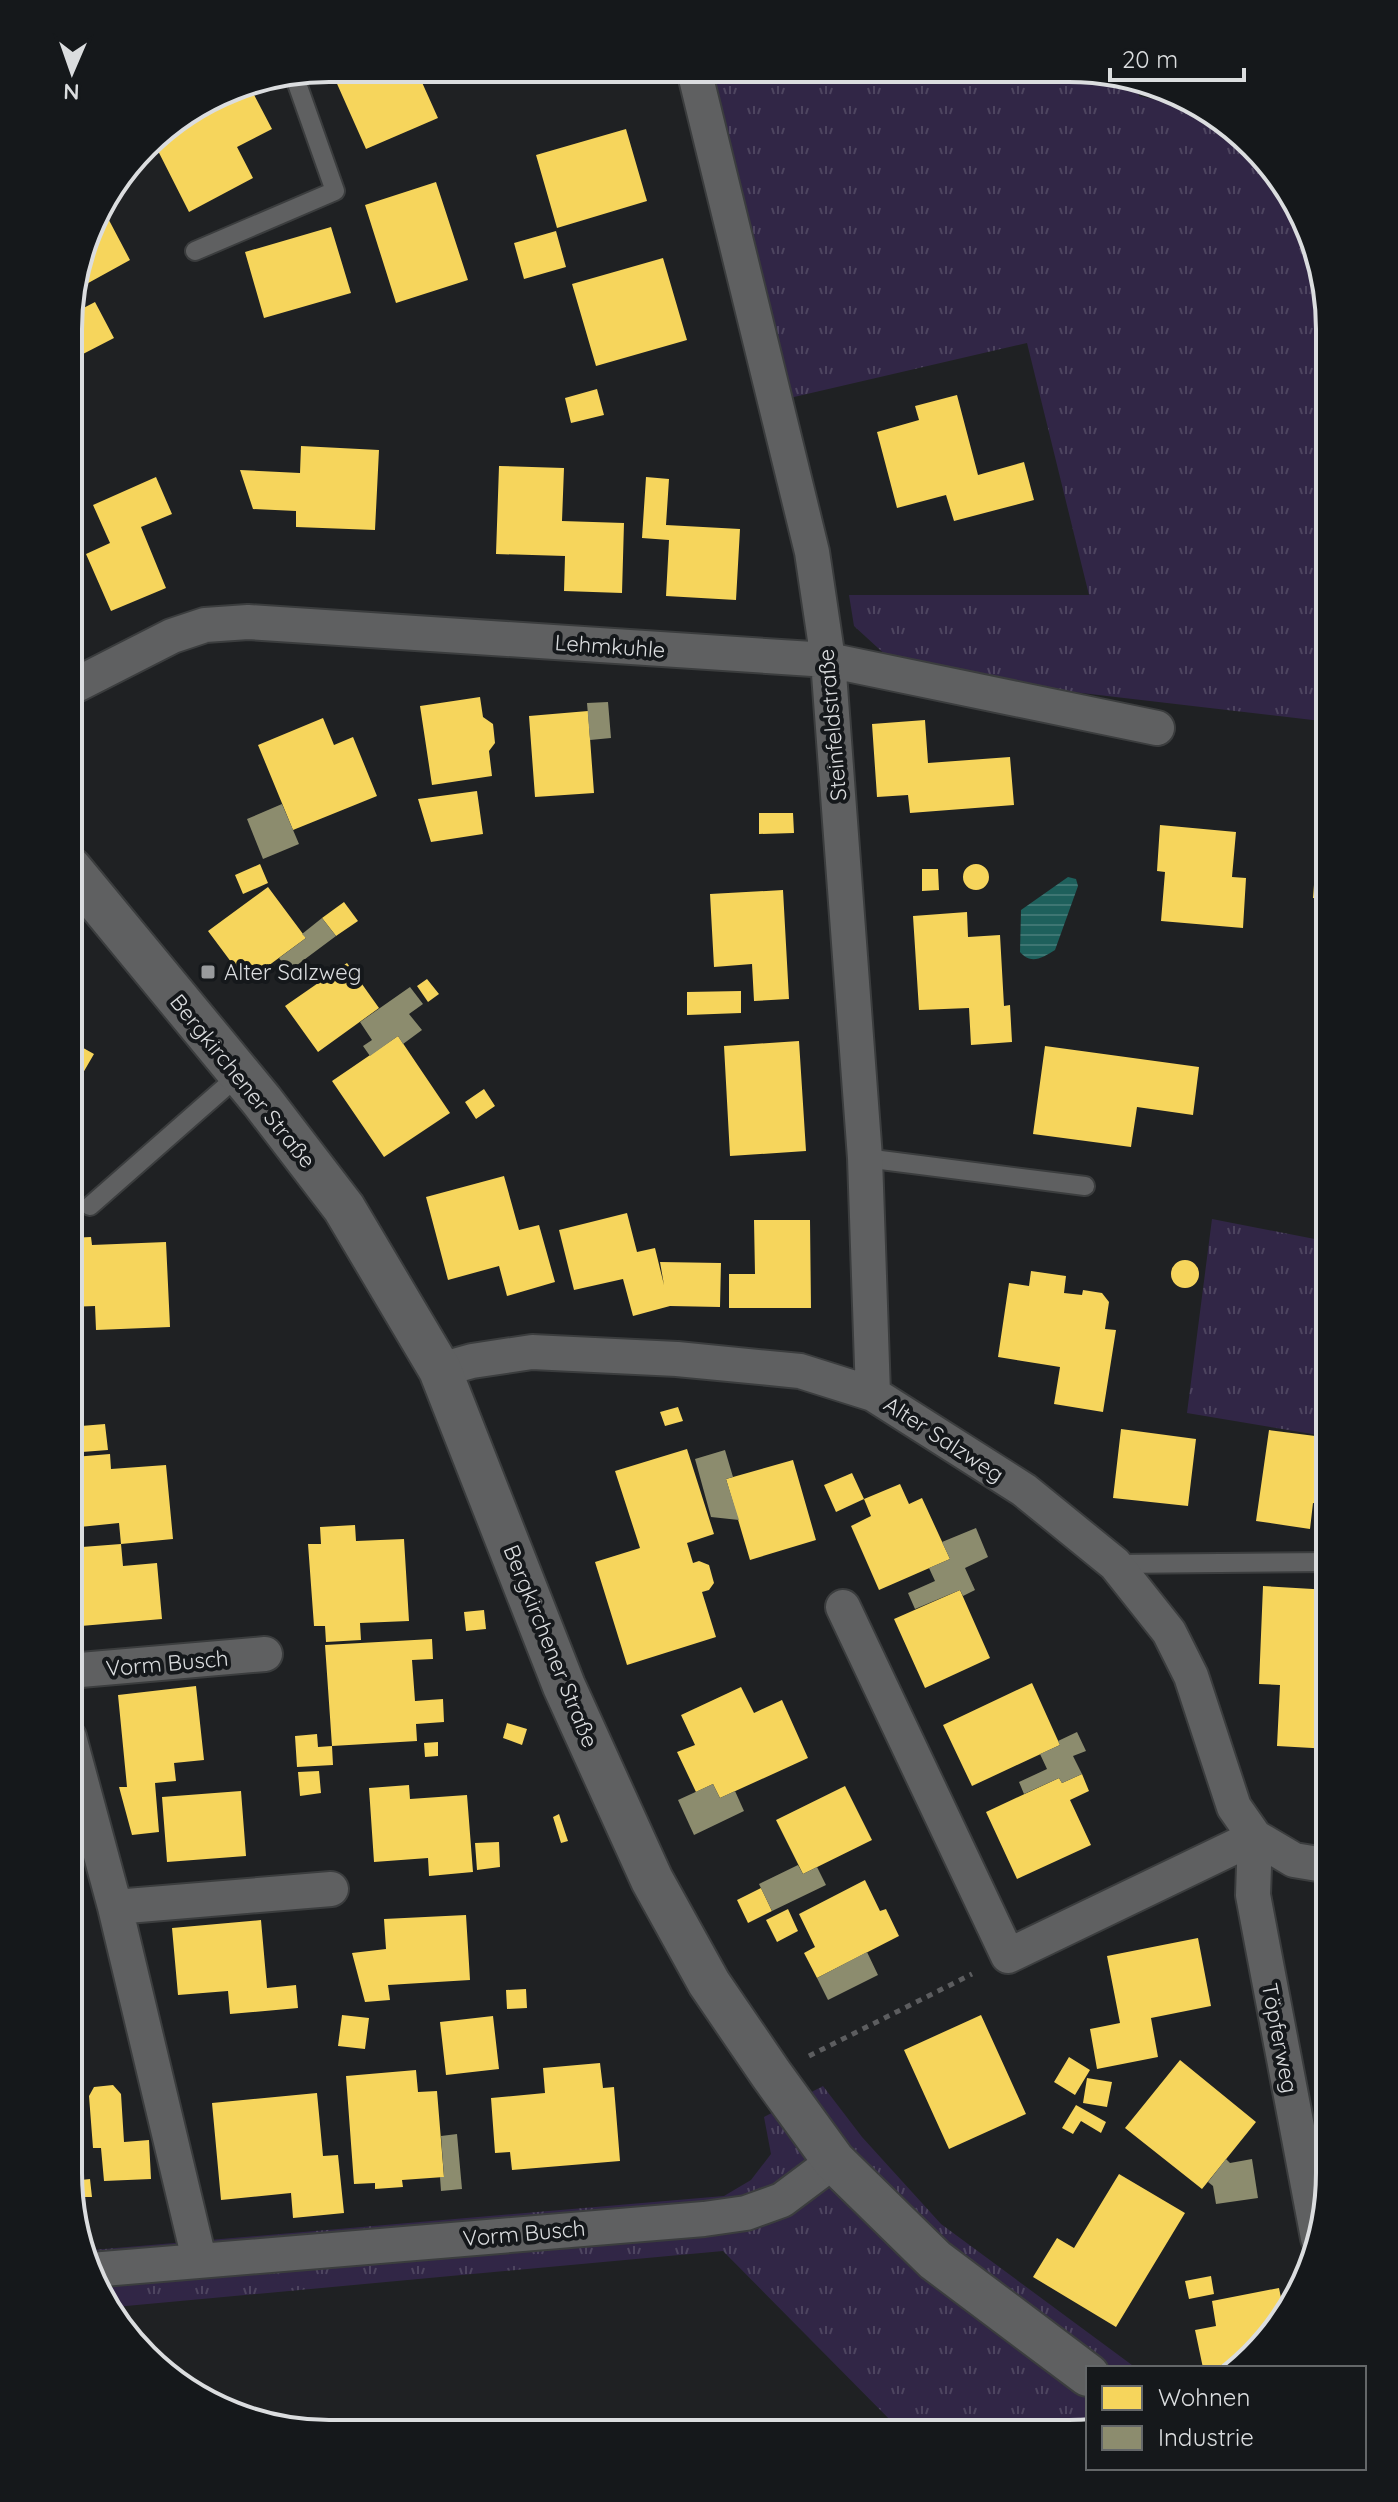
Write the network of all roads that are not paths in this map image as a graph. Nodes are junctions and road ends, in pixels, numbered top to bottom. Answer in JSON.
{"nodes":[{"id":1,"x":697,"y":82,"type":"edge"},
{"id":2,"x":297,"y":84,"type":"edge"},
{"id":3,"x":195,"y":251,"type":"dead end"},
{"id":4,"x":828,"y":660,"type":"junction"},
{"id":5,"x":82,"y":682,"type":"edge"},
{"id":6,"x":1157,"y":728,"type":"dead end"},
{"id":7,"x":82,"y":914,"type":"edge"},
{"id":8,"x":239,"y":1075,"type":"junction"},
{"id":9,"x":865,"y":1158,"type":"junction"},
{"id":10,"x":1085,"y":1186,"type":"dead end"},
{"id":11,"x":90,"y":1206,"type":"dead end"},
{"id":12,"x":440,"y":1370,"type":"junction"},
{"id":13,"x":873,"y":1394,"type":"junction"},
{"id":14,"x":1315,"y":1562,"type":"edge"},
{"id":15,"x":1115,"y":1564,"type":"junction"},
{"id":16,"x":843,"y":1607,"type":"dead end"},
{"id":17,"x":265,"y":1654,"type":"dead end"},
{"id":18,"x":82,"y":1670,"type":"edge"},
{"id":19,"x":82,"y":1785,"type":"edge"},
{"id":20,"x":1255,"y":1837,"type":"junction"},
{"id":21,"x":1315,"y":1864,"type":"edge"},
{"id":22,"x":331,"y":1889,"type":"dead end"},
{"id":23,"x":115,"y":1907,"type":"junction"},
{"id":24,"x":834,"y":2161,"type":"junction"},
{"id":25,"x":1313,"y":2209,"type":"edge"},
{"id":26,"x":199,"y":2259,"type":"junction"},
{"id":27,"x":102,"y":2269,"type":"edge"},
{"id":28,"x":1086,"y":2373,"type":"edge"}],
"edges":[{"from":1,"to":4,"type":"street","name":"Steinfeldstraße"},
{"from":2,"to":3,"type":"lane"},
{"from":4,"to":5,"type":"street","name":"Lehmkuhle"},
{"from":4,"to":6,"type":"street","name":"Lehmkuhle"},
{"from":4,"to":9,"type":"street","name":"Steinfeldstraße"},
{"from":7,"to":8,"type":"street","name":"Bergkirchener Straße"},
{"from":8,"to":11,"type":"lane"},
{"from":8,"to":12,"type":"street","name":"Bergkirchener Straße"},
{"from":9,"to":10,"type":"lane"},
{"from":9,"to":13,"type":"street","name":"Steinfeldstraße"},
{"from":12,"to":13,"type":"street","name":"Alter Salzweg"},
{"from":12,"to":24,"type":"street","name":"Bergkirchener Straße"},
{"from":13,"to":15,"type":"street","name":"Alter Salzweg"},
{"from":14,"to":15,"type":"lane"},
{"from":15,"to":20,"type":"street","name":"Alter Salzweg"},
{"from":16,"to":20,"type":"street"},
{"from":17,"to":18,"type":"street","name":"Vorm Busch"},
{"from":19,"to":23,"type":"street"},
{"from":20,"to":21,"type":"street","name":"Alter Salzweg"},
{"from":20,"to":25,"type":"street","name":"Töpferweg"},
{"from":22,"to":23,"type":"street"},
{"from":23,"to":26,"type":"street"},
{"from":24,"to":26,"type":"street","name":"Vorm Busch"},
{"from":24,"to":28,"type":"street","name":"Bergkirchener Straße"},
{"from":26,"to":27,"type":"street","name":"Vorm Busch"}]}
